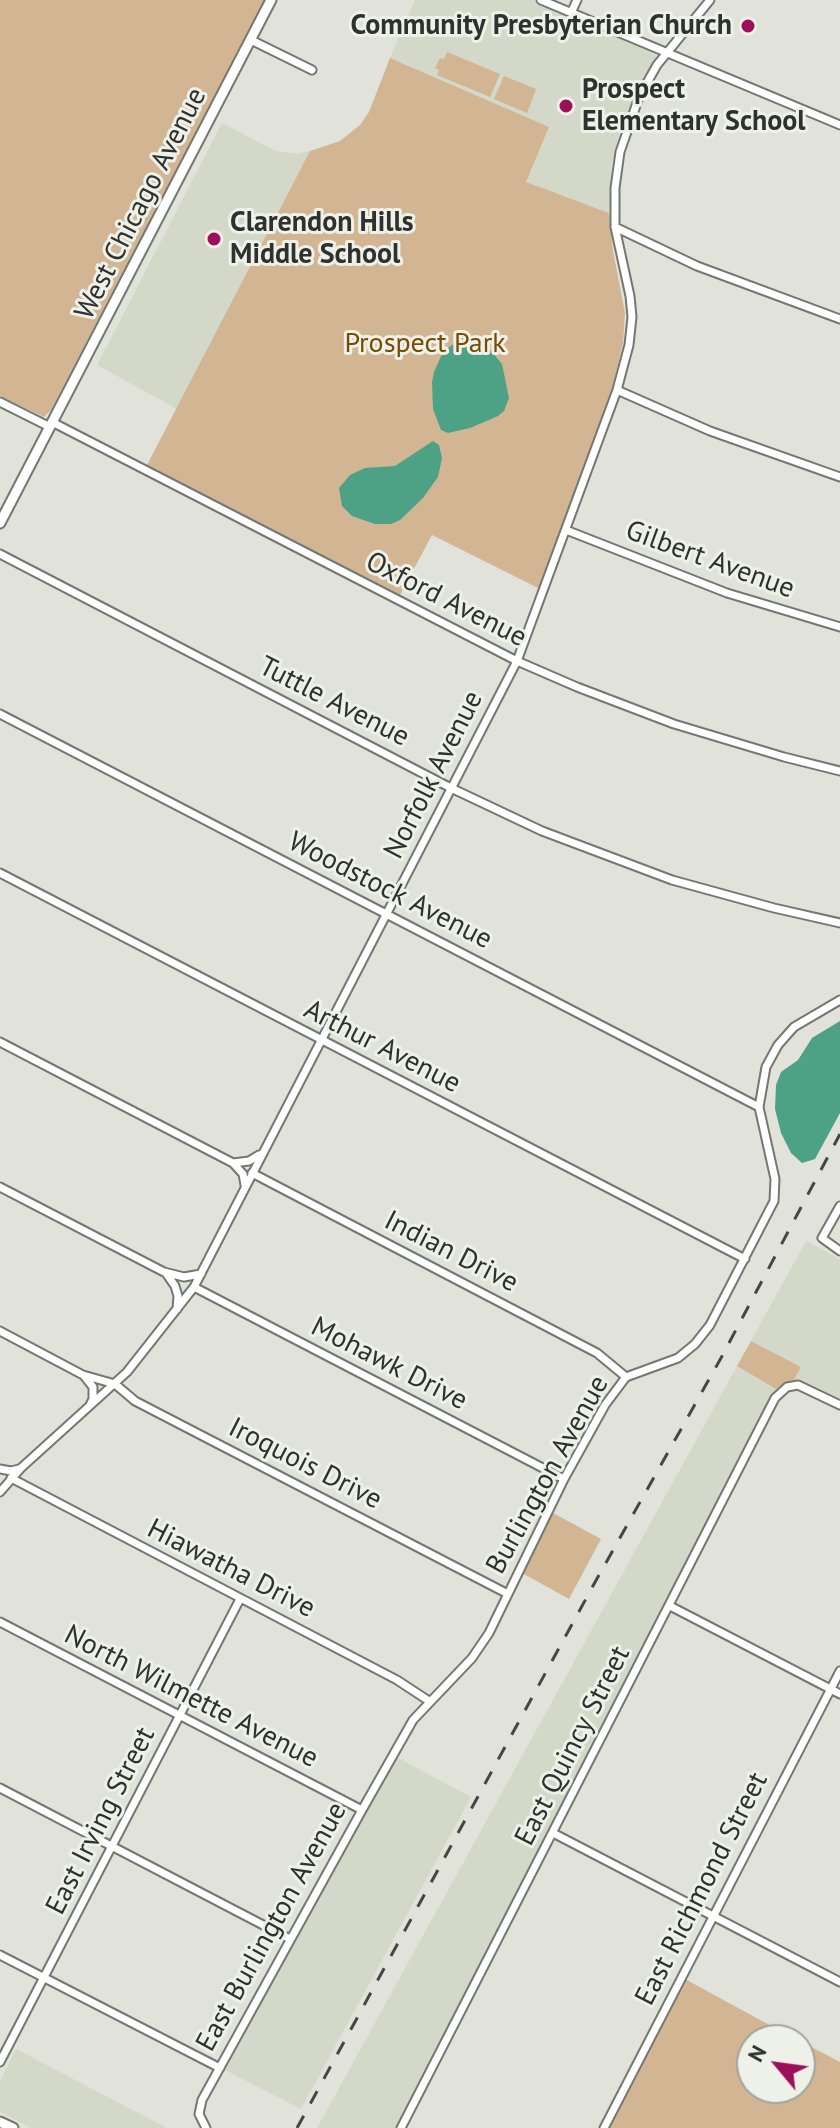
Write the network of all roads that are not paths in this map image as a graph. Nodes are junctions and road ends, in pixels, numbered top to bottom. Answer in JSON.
{"nodes":[{"id":1,"x":271,"y":0,"type":"edge"},
{"id":2,"x":541,"y":0,"type":"edge"},
{"id":3,"x":577,"y":0,"type":"edge"},
{"id":4,"x":710,"y":0,"type":"edge"},
{"id":5,"x":571,"y":13,"type":"junction"},
{"id":6,"x":251,"y":40,"type":"junction"},
{"id":7,"x":665,"y":52,"type":"junction"},
{"id":8,"x":312,"y":70,"type":"dead end"},
{"id":9,"x":840,"y":125,"type":"edge"},
{"id":10,"x":615,"y":227,"type":"junction"},
{"id":11,"x":840,"y":319,"type":"edge"},
{"id":12,"x":617,"y":390,"type":"junction"},
{"id":13,"x":0,"y":402,"type":"edge"},
{"id":14,"x":51,"y":425,"type":"junction"},
{"id":15,"x":840,"y":477,"type":"edge"},
{"id":16,"x":0,"y":523,"type":"edge"},
{"id":17,"x":566,"y":530,"type":"junction"},
{"id":18,"x":0,"y":554,"type":"edge"},
{"id":19,"x":840,"y":627,"type":"edge"},
{"id":20,"x":517,"y":661,"type":"junction"},
{"id":21,"x":0,"y":714,"type":"edge"},
{"id":22,"x":840,"y":771,"type":"edge"},
{"id":23,"x":451,"y":788,"type":"junction"},
{"id":24,"x":0,"y":873,"type":"edge"},
{"id":25,"x":386,"y":914,"type":"junction"},
{"id":26,"x":840,"y":923,"type":"edge"},
{"id":27,"x":840,"y":1000,"type":"edge"},
{"id":28,"x":321,"y":1040,"type":"junction"},
{"id":29,"x":0,"y":1042,"type":"edge"},
{"id":30,"x":759,"y":1107,"type":"junction"},
{"id":31,"x":262,"y":1152,"type":"junction"},
{"id":32,"x":233,"y":1163,"type":"junction"},
{"id":33,"x":252,"y":1173,"type":"junction"},
{"id":34,"x":0,"y":1187,"type":"edge"},
{"id":35,"x":245,"y":1188,"type":"junction"},
{"id":36,"x":840,"y":1206,"type":"edge"},
{"id":37,"x":840,"y":1251,"type":"edge"},
{"id":38,"x":745,"y":1259,"type":"junction"},
{"id":39,"x":164,"y":1272,"type":"junction"},
{"id":40,"x":201,"y":1274,"type":"junction"},
{"id":41,"x":194,"y":1287,"type":"junction"},
{"id":42,"x":176,"y":1312,"type":"junction"},
{"id":43,"x":0,"y":1331,"type":"edge"},
{"id":44,"x":83,"y":1375,"type":"junction"},
{"id":45,"x":626,"y":1377,"type":"junction"},
{"id":46,"x":115,"y":1384,"type":"junction"},
{"id":47,"x":840,"y":1405,"type":"edge"},
{"id":48,"x":86,"y":1411,"type":"junction"},
{"id":49,"x":21,"y":1468,"type":"junction"},
{"id":50,"x":0,"y":1469,"type":"edge"},
{"id":51,"x":11,"y":1478,"type":"junction"},
{"id":52,"x":564,"y":1479,"type":"junction"},
{"id":53,"x":0,"y":1492,"type":"edge"},
{"id":54,"x":508,"y":1594,"type":"junction"},
{"id":55,"x":240,"y":1599,"type":"junction"},
{"id":56,"x":670,"y":1606,"type":"junction"},
{"id":57,"x":0,"y":1622,"type":"edge"},
{"id":58,"x":840,"y":1671,"type":"edge"},
{"id":59,"x":830,"y":1689,"type":"junction"},
{"id":60,"x":840,"y":1694,"type":"edge"},
{"id":61,"x":429,"y":1701,"type":"junction"},
{"id":62,"x":180,"y":1715,"type":"junction"},
{"id":63,"x":396,"y":1749,"type":"joint"},
{"id":64,"x":0,"y":1788,"type":"edge"},
{"id":65,"x":362,"y":1810,"type":"junction"},
{"id":66,"x":553,"y":1833,"type":"junction"},
{"id":67,"x":112,"y":1846,"type":"junction"},
{"id":68,"x":713,"y":1916,"type":"junction"},
{"id":69,"x":290,"y":1939,"type":"junction"},
{"id":70,"x":0,"y":1955,"type":"edge"},
{"id":71,"x":44,"y":1977,"type":"junction"},
{"id":72,"x":840,"y":1982,"type":"edge"},
{"id":73,"x":0,"y":2062,"type":"edge"},
{"id":74,"x":220,"y":2068,"type":"junction"},
{"id":75,"x":0,"y":2122,"type":"edge"},
{"id":76,"x":13,"y":2128,"type":"edge"},
{"id":77,"x":206,"y":2128,"type":"edge"},
{"id":78,"x":401,"y":2128,"type":"edge"},
{"id":79,"x":604,"y":2128,"type":"edge"}],
"edges":[{"from":1,"to":6,"type":"main road","name":"West Chicago Avenue"},
{"from":2,"to":5,"type":"street"},
{"from":3,"to":5,"type":"street"},
{"from":4,"to":7,"type":"street","name":"Norfolk Avenue"},
{"from":5,"to":7,"type":"street"},
{"from":6,"to":8,"type":"street"},
{"from":6,"to":14,"type":"main road","name":"West Chicago Avenue"},
{"from":7,"to":9,"type":"street"},
{"from":7,"to":10,"type":"street","name":"Norfolk Avenue"},
{"from":10,"to":11,"type":"street"},
{"from":10,"to":12,"type":"street","name":"Norfolk Avenue"},
{"from":12,"to":15,"type":"street"},
{"from":12,"to":17,"type":"street","name":"Norfolk Avenue"},
{"from":13,"to":14,"type":"street","name":"Oxford Avenue"},
{"from":14,"to":16,"type":"main road","name":"West Chicago Avenue"},
{"from":14,"to":20,"type":"street","name":"Oxford Avenue"},
{"from":17,"to":19,"type":"street","name":"Gilbert Avenue"},
{"from":17,"to":20,"type":"street","name":"Norfolk Avenue"},
{"from":18,"to":23,"type":"street","name":"Tuttle Avenue"},
{"from":20,"to":22,"type":"street","name":"Oxford Avenue"},
{"from":20,"to":23,"type":"street","name":"Norfolk Avenue"},
{"from":21,"to":25,"type":"street","name":"Woodstock Avenue"},
{"from":23,"to":25,"type":"street","name":"Norfolk Avenue"},
{"from":23,"to":26,"type":"street","name":"Tuttle Avenue"},
{"from":24,"to":28,"type":"street","name":"Arthur Avenue"},
{"from":25,"to":28,"type":"street","name":"Norfolk Avenue"},
{"from":25,"to":30,"type":"street","name":"Woodstock Avenue"},
{"from":27,"to":30,"type":"street","name":"Burlington Avenue"},
{"from":28,"to":31,"type":"street","name":"Norfolk Avenue"},
{"from":28,"to":38,"type":"street","name":"Arthur Avenue"},
{"from":29,"to":32,"type":"street"},
{"from":30,"to":38,"type":"street","name":"Burlington Avenue"},
{"from":31,"to":32,"type":"street"},
{"from":31,"to":33,"type":"street","name":"Norfolk Avenue"},
{"from":32,"to":35,"type":"street"},
{"from":33,"to":35,"type":"street","name":"Norfolk Avenue"},
{"from":33,"to":45,"type":"street","name":"Indian Drive"},
{"from":34,"to":39,"type":"street"},
{"from":35,"to":40,"type":"street","name":"Norfolk Avenue"},
{"from":36,"to":37,"type":"street"},
{"from":38,"to":45,"type":"street","name":"Burlington Avenue"},
{"from":39,"to":40,"type":"street"},
{"from":39,"to":42,"type":"street"},
{"from":40,"to":41,"type":"street","name":"Norfolk Avenue"},
{"from":41,"to":42,"type":"street","name":"Norfolk Avenue"},
{"from":41,"to":52,"type":"street","name":"Mohawk Drive"},
{"from":42,"to":46,"type":"street","name":"Norfolk Avenue"},
{"from":43,"to":44,"type":"street","name":"Iroquois Drive"},
{"from":44,"to":46,"type":"street","name":"Iroquois Drive"},
{"from":44,"to":48,"type":"street"},
{"from":45,"to":52,"type":"street","name":"Burlington Avenue"},
{"from":46,"to":48,"type":"street","name":"Norfolk Avenue"},
{"from":46,"to":54,"type":"street","name":"Iroquois Drive"},
{"from":47,"to":56,"type":"street","name":"East Quincy Street"},
{"from":48,"to":49,"type":"street","name":"Norfolk Avenue"},
{"from":49,"to":50,"type":"street"},
{"from":49,"to":51,"type":"street","name":"Norfolk Avenue"},
{"from":51,"to":53,"type":"street","name":"Norfolk Avenue"},
{"from":51,"to":55,"type":"street","name":"Hiawatha Drive"},
{"from":52,"to":54,"type":"street","name":"Burlington Avenue"},
{"from":54,"to":61,"type":"street","name":"Burlington Avenue"},
{"from":55,"to":61,"type":"street","name":"Hiawatha Drive"},
{"from":55,"to":62,"type":"street","name":"East Irving Street"},
{"from":56,"to":59,"type":"street"},
{"from":56,"to":66,"type":"street","name":"East Quincy Street"},
{"from":57,"to":62,"type":"street","name":"North Wilmette Avenue"},
{"from":58,"to":59,"type":"street","name":"East Richmond Street"},
{"from":59,"to":60,"type":"street"},
{"from":59,"to":68,"type":"street","name":"East Richmond Street"},
{"from":61,"to":63,"type":"street","name":"Burlington Avenue"},
{"from":62,"to":65,"type":"street","name":"North Wilmette Avenue"},
{"from":62,"to":67,"type":"street","name":"East Irving Street"},
{"from":63,"to":65,"type":"street","name":"East Burlington Avenue"},
{"from":64,"to":67,"type":"street"},
{"from":65,"to":69,"type":"street","name":"East Burlington Avenue"},
{"from":66,"to":68,"type":"street"},
{"from":66,"to":78,"type":"street","name":"East Quincy Street"},
{"from":67,"to":69,"type":"street"},
{"from":67,"to":71,"type":"street","name":"East Irving Street"},
{"from":68,"to":72,"type":"street"},
{"from":68,"to":79,"type":"street","name":"East Richmond Street"},
{"from":69,"to":74,"type":"street","name":"East Burlington Avenue"},
{"from":70,"to":71,"type":"street"},
{"from":71,"to":73,"type":"street","name":"East Irving Street"},
{"from":71,"to":74,"type":"street"},
{"from":74,"to":77,"type":"street","name":"East Burlington Avenue"},
{"from":75,"to":76,"type":"main road"}]}
